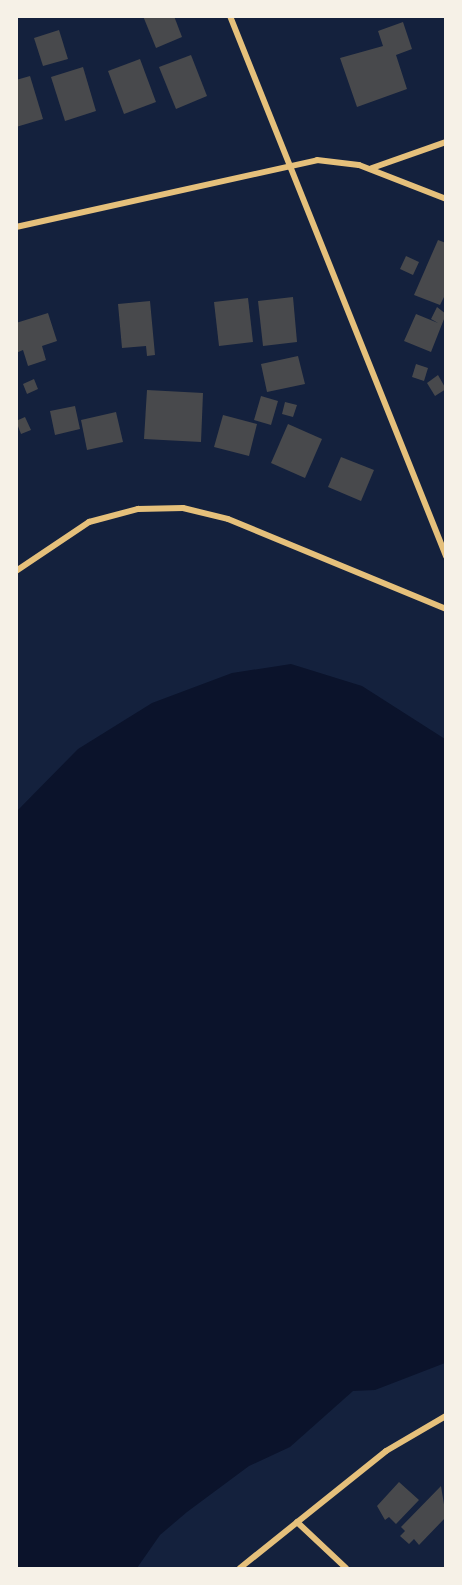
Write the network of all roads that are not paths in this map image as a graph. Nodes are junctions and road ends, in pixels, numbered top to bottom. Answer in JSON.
{"nodes":[{"id":1,"x":230,"y":16,"type":"edge"},
{"id":2,"x":446,"y":142,"type":"edge"},
{"id":3,"x":289,"y":164,"type":"junction"},
{"id":4,"x":371,"y":169,"type":"junction"},
{"id":5,"x":446,"y":200,"type":"edge"},
{"id":6,"x":16,"y":227,"type":"edge"},
{"id":7,"x":446,"y":556,"type":"edge"},
{"id":8,"x":16,"y":571,"type":"edge"},
{"id":9,"x":446,"y":609,"type":"edge"},
{"id":10,"x":446,"y":1416,"type":"edge"},
{"id":11,"x":297,"y":1522,"type":"junction"},
{"id":12,"x":240,"y":1569,"type":"edge"},
{"id":13,"x":346,"y":1569,"type":"edge"}],
"edges":[{"from":1,"to":3,"type":"street"},
{"from":2,"to":4,"type":"street"},
{"from":3,"to":4,"type":"street"},
{"from":3,"to":6,"type":"street"},
{"from":3,"to":7,"type":"street"},
{"from":4,"to":5,"type":"street"},
{"from":8,"to":9,"type":"street"},
{"from":10,"to":11,"type":"street"},
{"from":11,"to":12,"type":"street"},
{"from":11,"to":13,"type":"street"}]}
